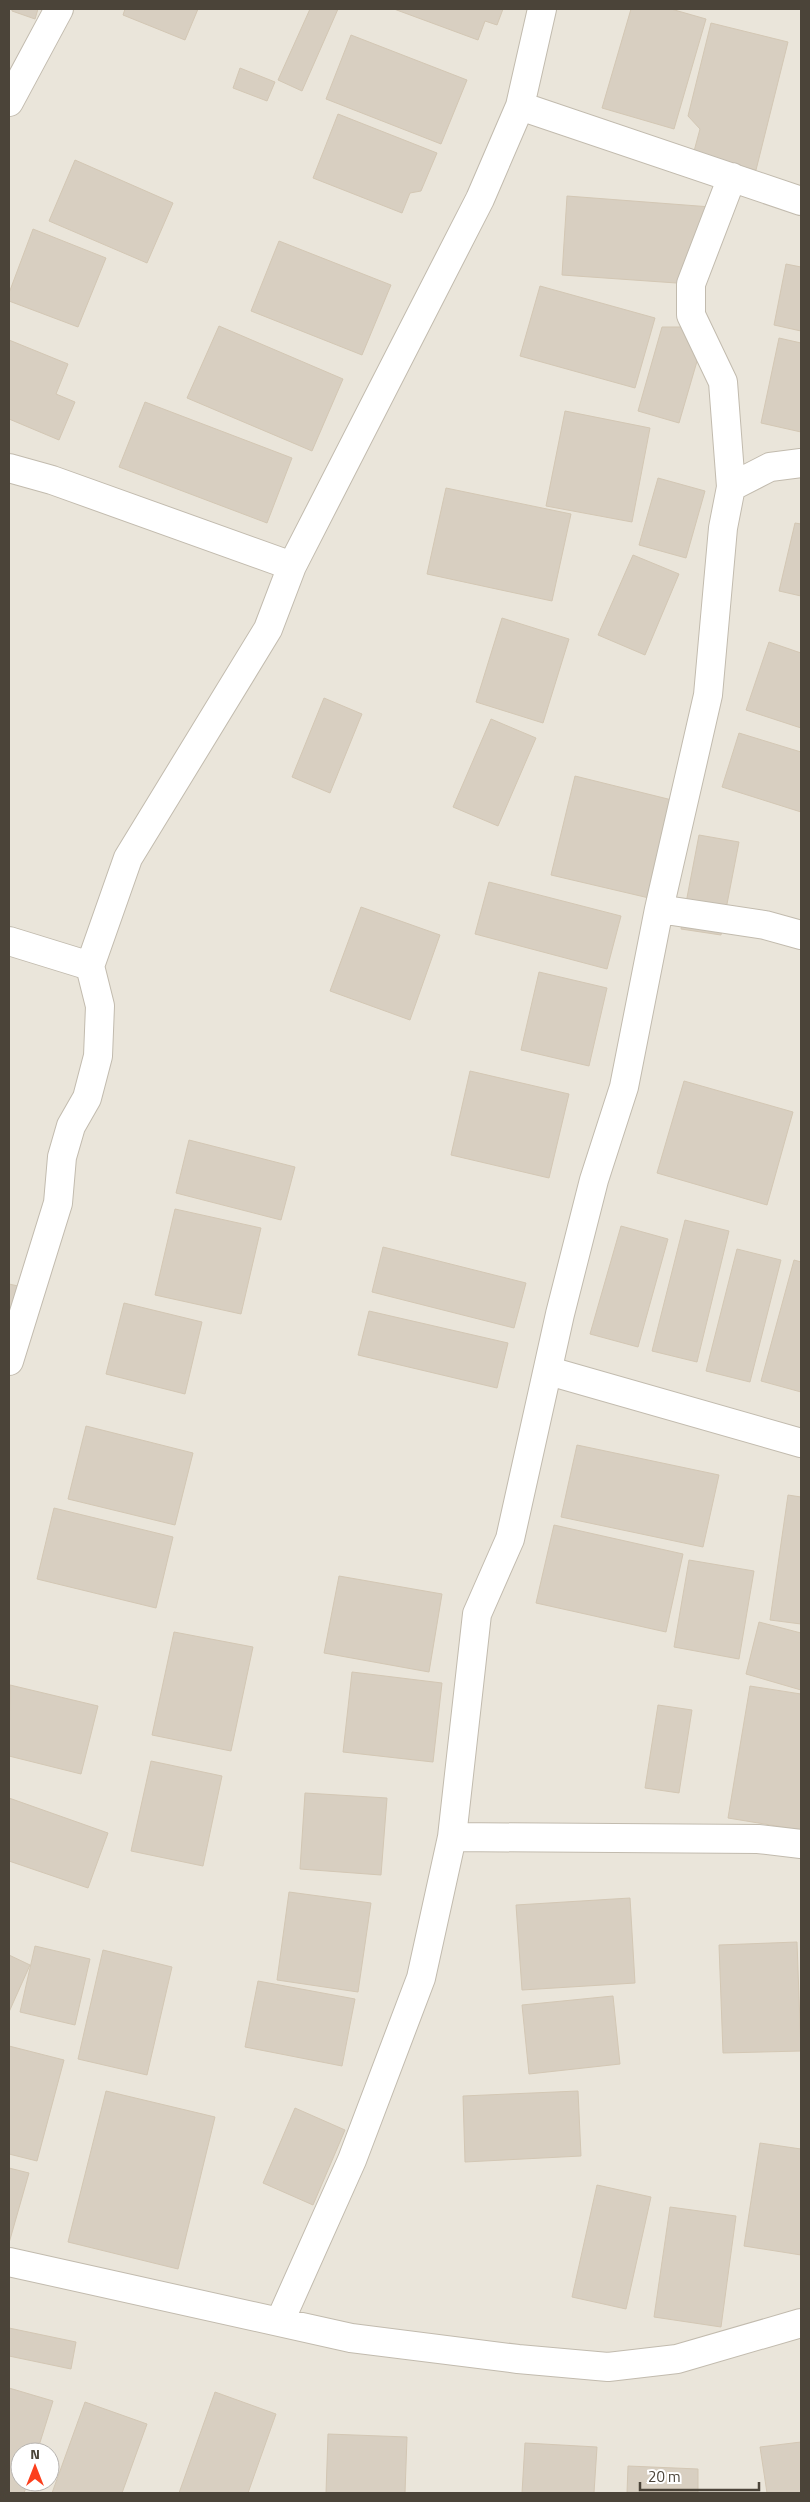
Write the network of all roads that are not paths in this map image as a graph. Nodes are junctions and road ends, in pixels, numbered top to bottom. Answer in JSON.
{"nodes":[{"id":1,"x":59,"y":9,"type":"edge"},
{"id":2,"x":542,"y":9,"type":"edge"},
{"id":3,"x":9,"y":102,"type":"edge"},
{"id":4,"x":520,"y":106,"type":"junction"},
{"id":5,"x":732,"y":177,"type":"junction"},
{"id":6,"x":801,"y":201,"type":"edge"},
{"id":7,"x":801,"y":463,"type":"edge"},
{"id":8,"x":9,"y":468,"type":"edge"},
{"id":9,"x":731,"y":487,"type":"junction"},
{"id":10,"x":292,"y":566,"type":"junction"},
{"id":11,"x":658,"y":908,"type":"junction"},
{"id":12,"x":801,"y":935,"type":"edge"},
{"id":13,"x":9,"y":941,"type":"edge"},
{"id":14,"x":90,"y":966,"type":"junction"},
{"id":15,"x":9,"y":1361,"type":"edge"},
{"id":16,"x":549,"y":1371,"type":"junction"},
{"id":17,"x":801,"y":1443,"type":"edge"},
{"id":18,"x":452,"y":1837,"type":"junction"},
{"id":19,"x":801,"y":1844,"type":"edge"},
{"id":20,"x":9,"y":2262,"type":"edge"},
{"id":21,"x":280,"y":2321,"type":"junction"},
{"id":22,"x":801,"y":2323,"type":"edge"}],
"edges":[{"from":1,"to":3,"type":"street"},
{"from":2,"to":4,"type":"street"},
{"from":4,"to":5,"type":"street"},
{"from":4,"to":10,"type":"street"},
{"from":5,"to":6,"type":"street"},
{"from":5,"to":9,"type":"street"},
{"from":7,"to":9,"type":"street"},
{"from":8,"to":10,"type":"street"},
{"from":9,"to":11,"type":"street"},
{"from":10,"to":14,"type":"street"},
{"from":11,"to":12,"type":"street"},
{"from":11,"to":16,"type":"street"},
{"from":13,"to":14,"type":"street"},
{"from":14,"to":15,"type":"street"},
{"from":16,"to":17,"type":"street"},
{"from":16,"to":18,"type":"street"},
{"from":18,"to":19,"type":"street"},
{"from":18,"to":21,"type":"street"},
{"from":20,"to":21,"type":"street"},
{"from":21,"to":22,"type":"street"}]}
